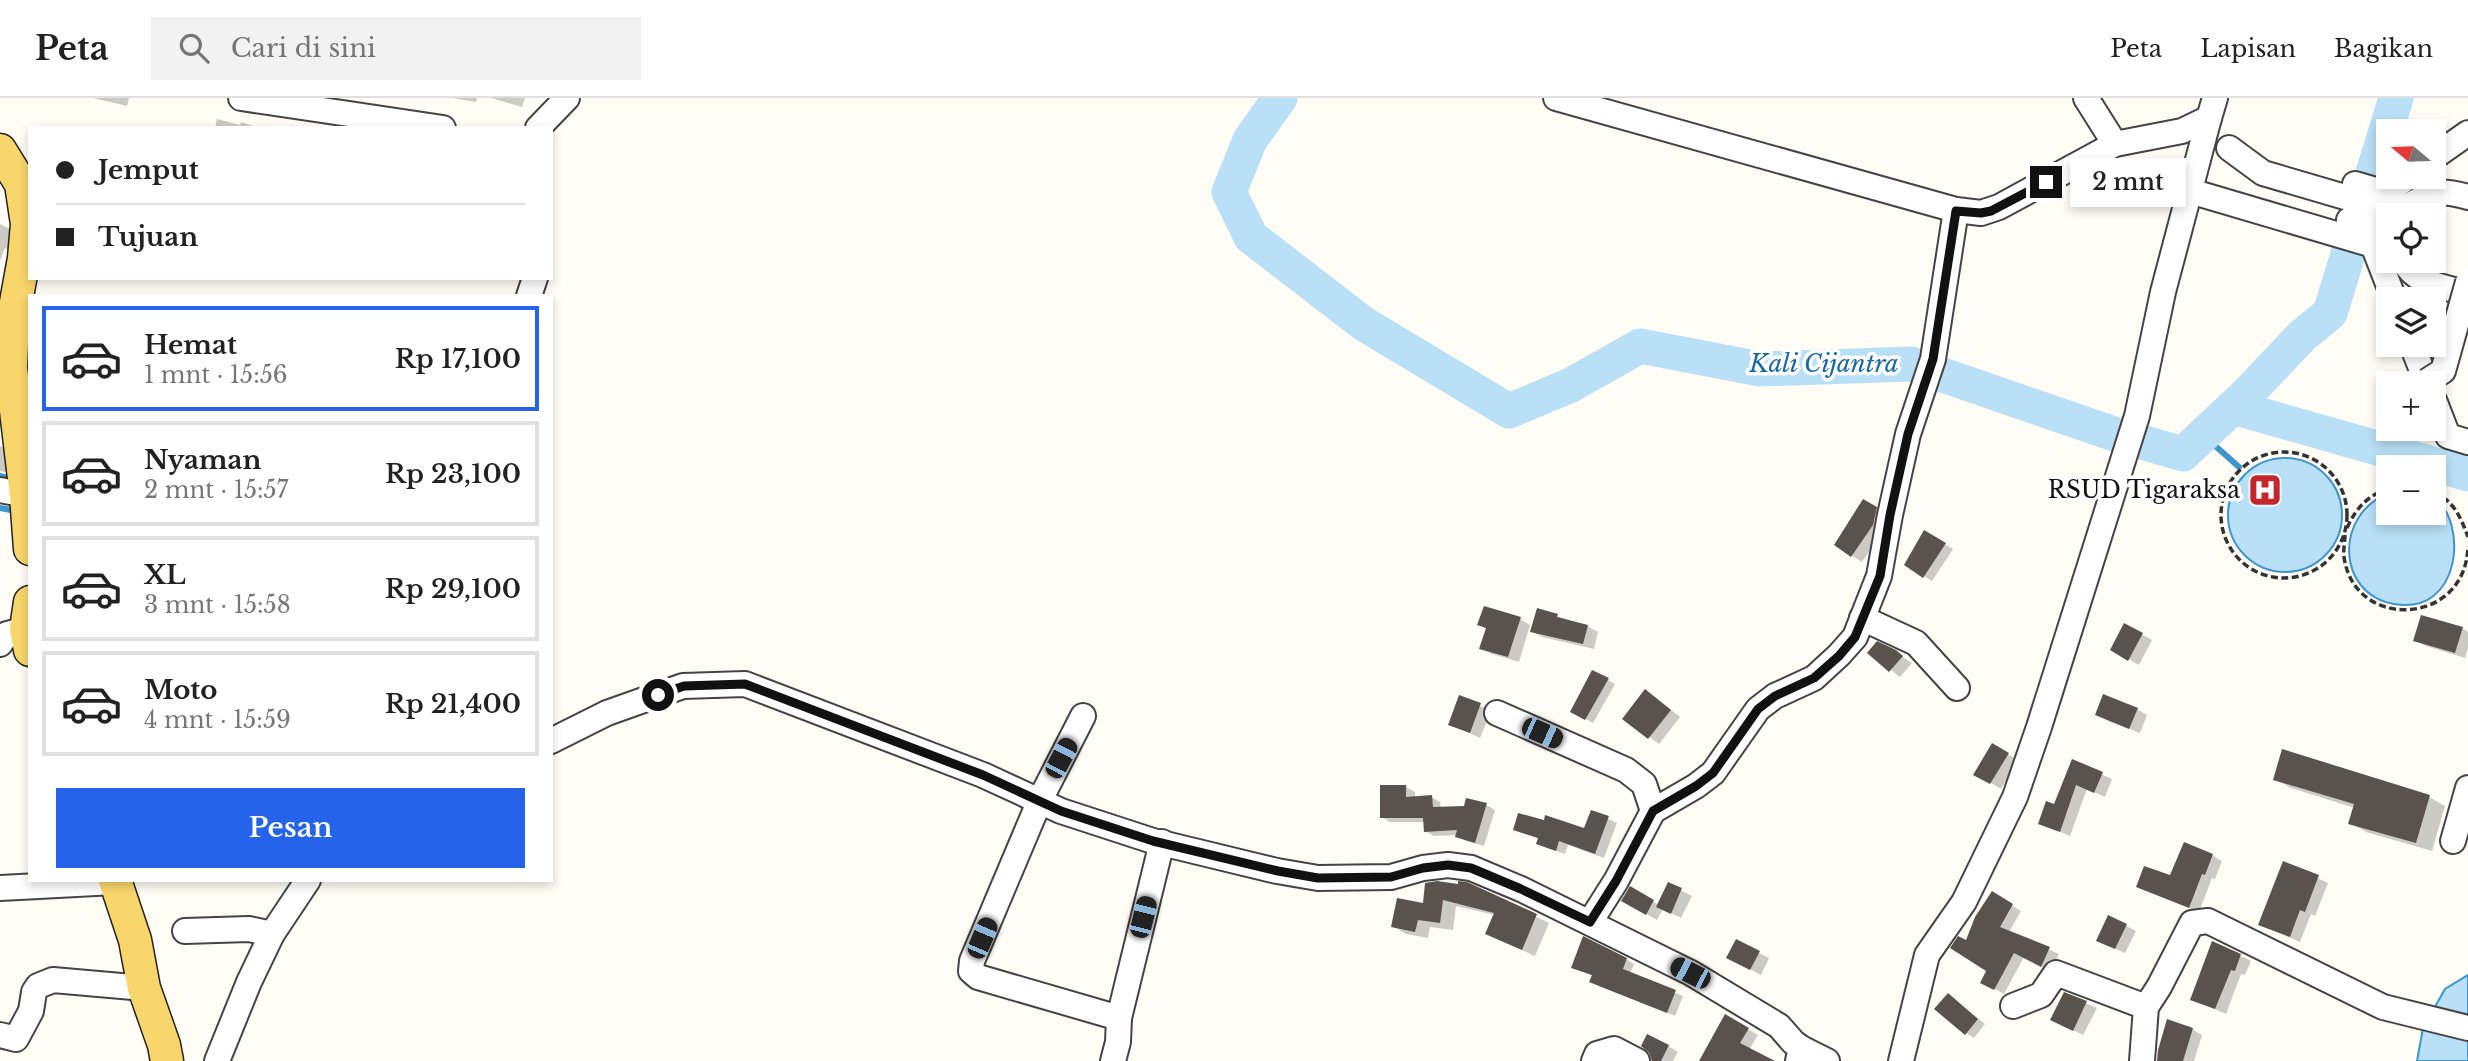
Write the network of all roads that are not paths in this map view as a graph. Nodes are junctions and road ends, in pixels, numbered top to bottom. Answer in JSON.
{"nodes":[{"id":1,"x":241,"y":98,"type":"edge"},
{"id":2,"x":567,"y":98,"type":"edge"},
{"id":3,"x":1556,"y":98,"type":"edge"},
{"id":4,"x":2086,"y":98,"type":"edge"},
{"id":5,"x":1626,"y":108,"type":"edge"},
{"id":6,"x":2209,"y":119,"type":"edge"},
{"id":7,"x":430,"y":126,"type":"edge"},
{"id":8,"x":540,"y":126,"type":"edge"},
{"id":9,"x":2468,"y":133,"type":"edge"},
{"id":10,"x":2115,"y":144,"type":"junction"},
{"id":11,"x":2229,"y":148,"type":"junction"},
{"id":12,"x":2446,"y":149,"type":"edge"},
{"id":13,"x":0,"y":150,"type":"edge"},
{"id":14,"x":2392,"y":189,"type":"edge"},
{"id":15,"x":2190,"y":191,"type":"junction"},
{"id":16,"x":2468,"y":197,"type":"edge"},
{"id":17,"x":2216,"y":199,"type":"junction"},
{"id":18,"x":1956,"y":211,"type":"junction"},
{"id":19,"x":2376,"y":228,"type":"edge"},
{"id":20,"x":2414,"y":273,"type":"edge"},
{"id":21,"x":2468,"y":282,"type":"edge"},
{"id":22,"x":2389,"y":287,"type":"edge"},
{"id":23,"x":2468,"y":294,"type":"edge"},
{"id":24,"x":2442,"y":371,"type":"edge"},
{"id":25,"x":2446,"y":431,"type":"edge"},
{"id":26,"x":2468,"y":442,"type":"edge"},
{"id":27,"x":13,"y":492,"type":"edge"},
{"id":28,"x":28,"y":542,"type":"edge"},
{"id":29,"x":1863,"y":618,"type":"junction"},
{"id":30,"x":1957,"y":688,"type":"dead end"},
{"id":31,"x":1497,"y":713,"type":"dead end"},
{"id":32,"x":1083,"y":716,"type":"dead end"},
{"id":33,"x":553,"y":740,"type":"edge"},
{"id":34,"x":2468,"y":788,"type":"edge"},
{"id":35,"x":1040,"y":800,"type":"junction"},
{"id":36,"x":1653,"y":811,"type":"junction"},
{"id":37,"x":2453,"y":841,"type":"dead end"},
{"id":38,"x":1162,"y":842,"type":"junction"},
{"id":39,"x":99,"y":882,"type":"edge"},
{"id":40,"x":115,"y":882,"type":"edge"},
{"id":41,"x":307,"y":882,"type":"edge"},
{"id":42,"x":0,"y":888,"type":"edge"},
{"id":43,"x":1590,"y":922,"type":"junction"},
{"id":44,"x":185,"y":931,"type":"dead end"},
{"id":45,"x":272,"y":934,"type":"junction"},
{"id":46,"x":144,"y":988,"type":"junction"},
{"id":47,"x":2013,"y":1006,"type":"dead end"},
{"id":48,"x":2146,"y":1007,"type":"junction"},
{"id":49,"x":1119,"y":1018,"type":"junction"},
{"id":50,"x":2468,"y":1028,"type":"edge"},
{"id":51,"x":0,"y":1035,"type":"edge"},
{"id":52,"x":1800,"y":1054,"type":"edge"},
{"id":53,"x":167,"y":1061,"type":"edge"},
{"id":54,"x":217,"y":1061,"type":"edge"},
{"id":55,"x":1113,"y":1061,"type":"edge"},
{"id":56,"x":1594,"y":1061,"type":"edge"},
{"id":57,"x":1637,"y":1061,"type":"edge"},
{"id":58,"x":1828,"y":1061,"type":"edge"},
{"id":59,"x":1901,"y":1061,"type":"edge"},
{"id":60,"x":2142,"y":1061,"type":"edge"}],
"edges":[{"from":1,"to":7,"type":"street"},
{"from":2,"to":8,"type":"street"},
{"from":3,"to":5,"type":"street"},
{"from":4,"to":10,"type":"street"},
{"from":5,"to":18,"type":"street"},
{"from":6,"to":10,"type":"street"},
{"from":6,"to":11,"type":"street"},
{"from":6,"to":15,"type":"street"},
{"from":9,"to":12,"type":"street"},
{"from":10,"to":18,"type":"street"},
{"from":11,"to":14,"type":"street"},
{"from":11,"to":16,"type":"street"},
{"from":13,"to":27,"type":"main road"},
{"from":15,"to":17,"type":"street"},
{"from":15,"to":59,"type":"street"},
{"from":17,"to":19,"type":"street"},
{"from":17,"to":22,"type":"street"},
{"from":18,"to":29,"type":"street"},
{"from":20,"to":23,"type":"street"},
{"from":21,"to":24,"type":"street","bridge":true},
{"from":25,"to":26,"type":"street"},
{"from":27,"to":28,"type":"main road"},
{"from":29,"to":30,"type":"street"},
{"from":29,"to":36,"type":"street"},
{"from":31,"to":36,"type":"street"},
{"from":32,"to":35,"type":"street"},
{"from":33,"to":35,"type":"street"},
{"from":34,"to":37,"type":"street"},
{"from":35,"to":38,"type":"street"},
{"from":35,"to":49,"type":"street"},
{"from":36,"to":43,"type":"street"},
{"from":38,"to":43,"type":"street"},
{"from":38,"to":49,"type":"street"},
{"from":39,"to":42,"type":"street"},
{"from":40,"to":46,"type":"main road"},
{"from":41,"to":45,"type":"street"},
{"from":43,"to":52,"type":"street"},
{"from":44,"to":45,"type":"street"},
{"from":45,"to":54,"type":"street"},
{"from":46,"to":51,"type":"street"},
{"from":46,"to":53,"type":"main road"},
{"from":47,"to":48,"type":"street"},
{"from":48,"to":50,"type":"street"},
{"from":48,"to":60,"type":"street"},
{"from":49,"to":55,"type":"street"},
{"from":52,"to":58,"type":"street"},
{"from":56,"to":57,"type":"street"}]}
